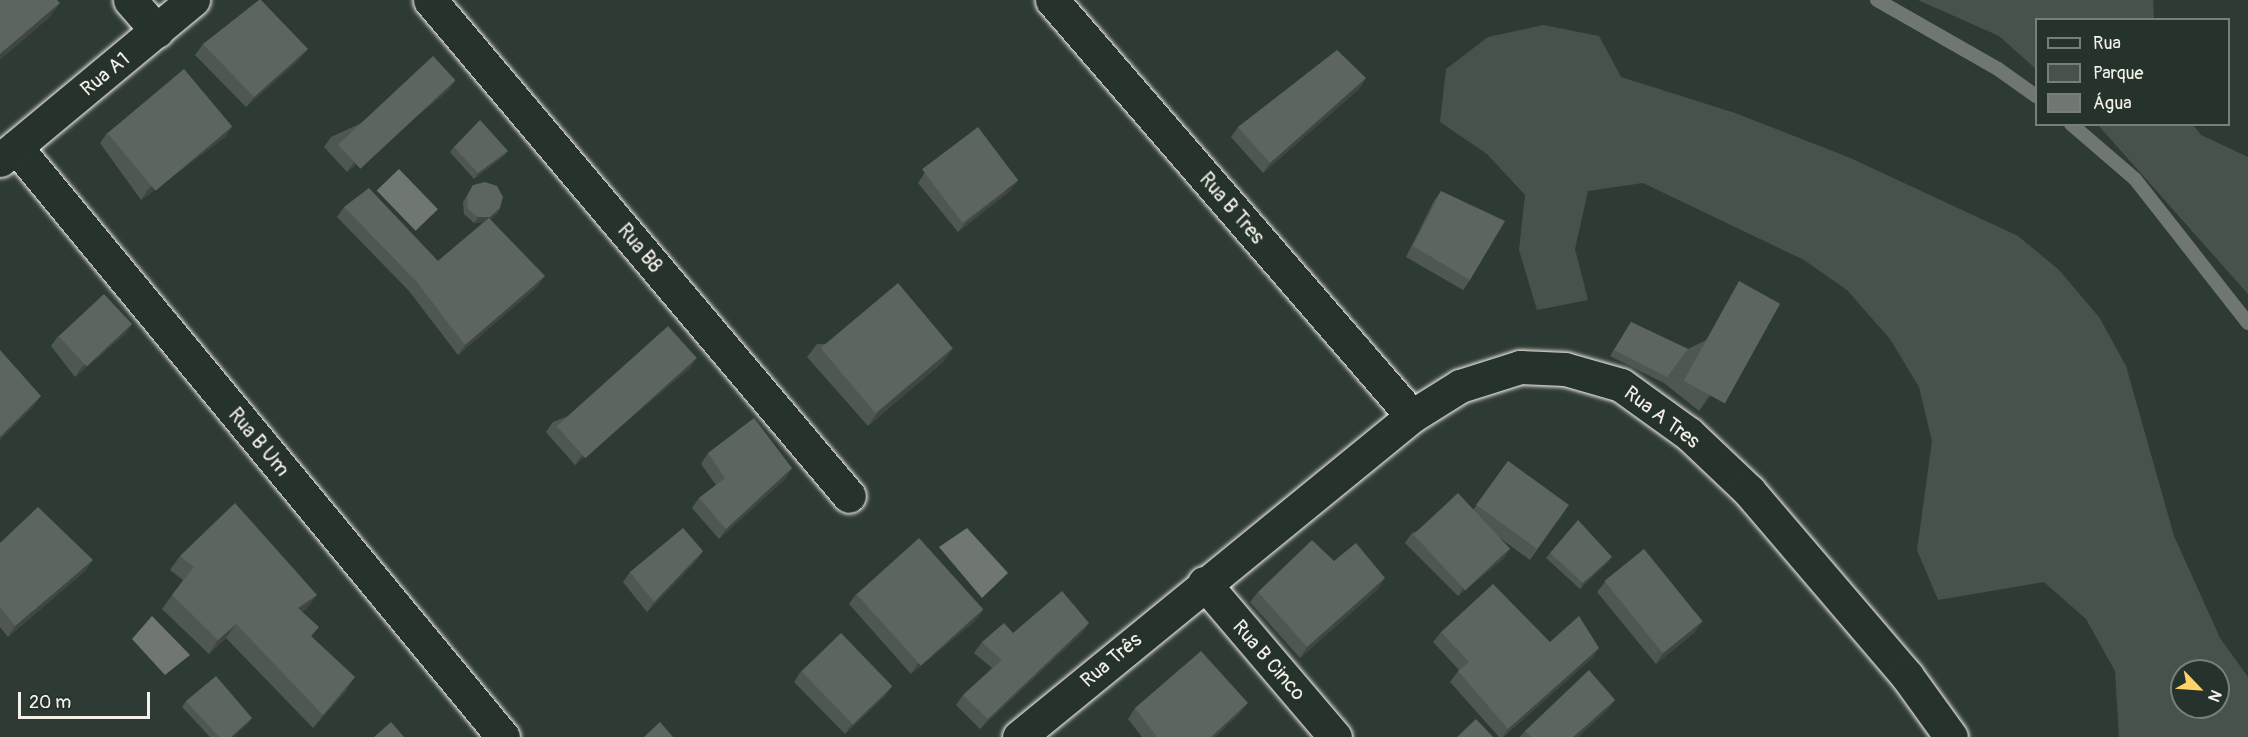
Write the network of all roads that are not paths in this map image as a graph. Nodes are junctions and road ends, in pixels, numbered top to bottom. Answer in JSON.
{"nodes":[{"id":1,"x":130,"y":0,"type":"edge"},
{"id":2,"x":193,"y":0,"type":"edge"},
{"id":3,"x":430,"y":0,"type":"edge"},
{"id":4,"x":1052,"y":0,"type":"edge"},
{"id":5,"x":157,"y":31,"type":"junction"},
{"id":6,"x":8,"y":153,"type":"edge"},
{"id":7,"x":1412,"y":416,"type":"junction"},
{"id":8,"x":849,"y":496,"type":"dead end"},
{"id":9,"x":1204,"y":583,"type":"junction"},
{"id":10,"x":503,"y":737,"type":"edge"},
{"id":11,"x":1019,"y":737,"type":"edge"},
{"id":12,"x":1335,"y":737,"type":"edge"},
{"id":13,"x":1951,"y":737,"type":"edge"}],
"edges":[{"from":1,"to":5,"type":"street"},
{"from":2,"to":5,"type":"street","name":"Rua A1"},
{"from":3,"to":8,"type":"street","name":"Rua B8"},
{"from":4,"to":7,"type":"street","name":"Rua B Tres"},
{"from":5,"to":6,"type":"street","name":"Rua A1"},
{"from":6,"to":10,"type":"street","name":"Rua B Um"},
{"from":7,"to":9,"type":"street","name":"Rua A Tres"},
{"from":7,"to":13,"type":"street","name":"Rua A Tres"},
{"from":9,"to":11,"type":"street","name":"Rua Três"},
{"from":9,"to":12,"type":"street","name":"Rua B Cinco"}]}
